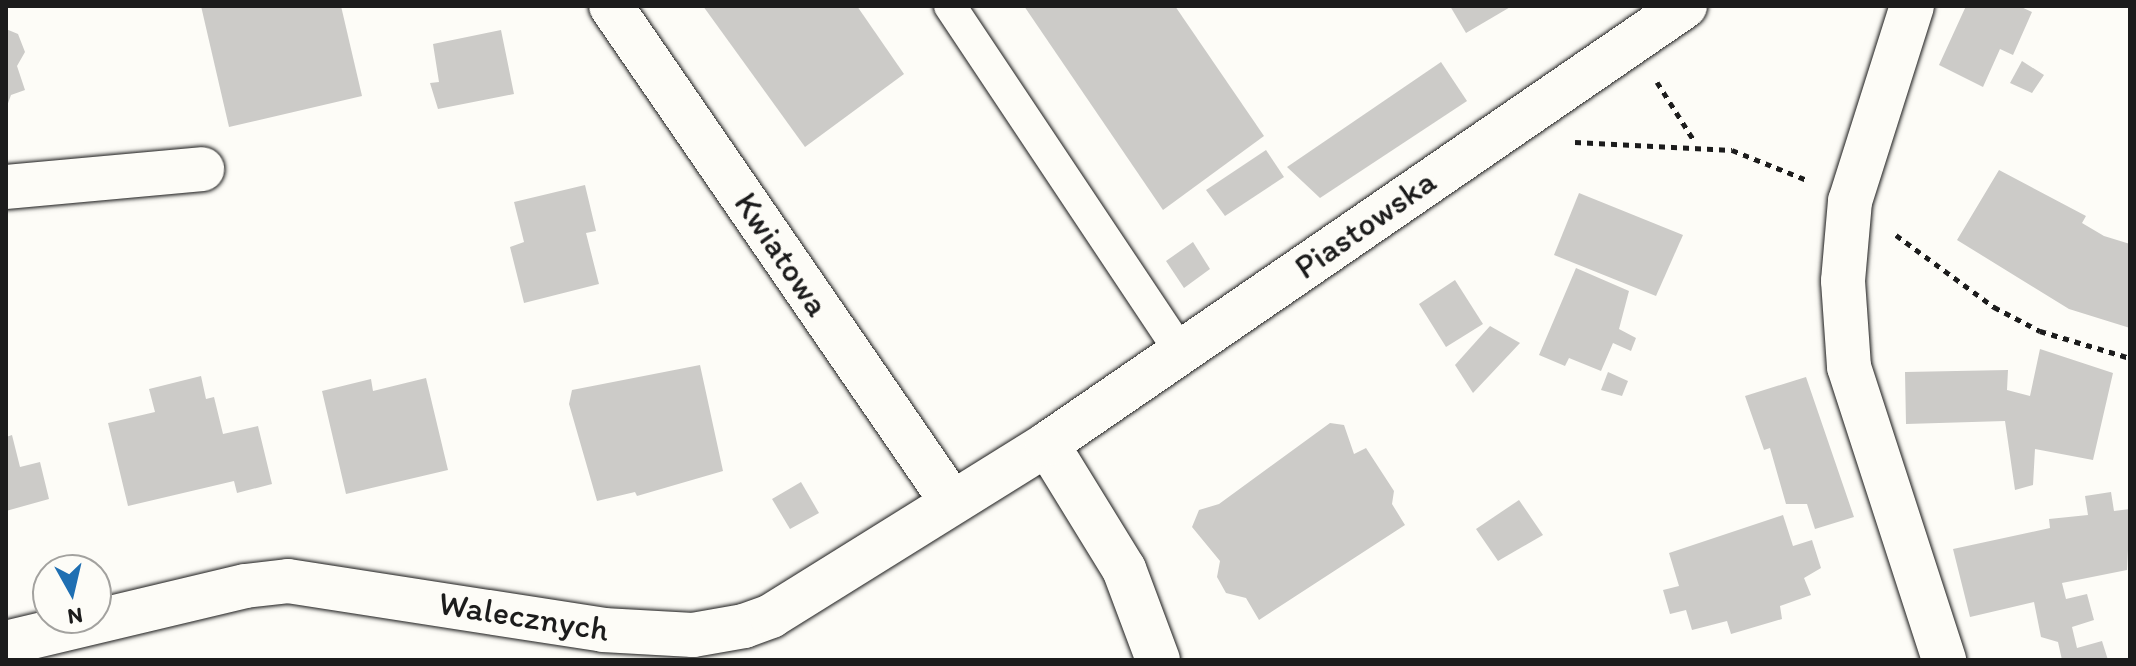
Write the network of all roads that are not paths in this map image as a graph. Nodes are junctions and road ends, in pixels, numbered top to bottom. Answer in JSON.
{"nodes":[{"id":1,"x":611,"y":6,"type":"edge"},
{"id":2,"x":950,"y":6,"type":"edge"},
{"id":3,"x":1685,"y":6,"type":"edge"},
{"id":4,"x":1912,"y":6,"type":"edge"},
{"id":5,"x":202,"y":169,"type":"dead end"},
{"id":6,"x":6,"y":187,"type":"edge"},
{"id":7,"x":1180,"y":351,"type":"junction"},
{"id":8,"x":1047,"y":444,"type":"junction"},
{"id":9,"x":952,"y":502,"type":"junction"},
{"id":10,"x":6,"y":643,"type":"edge"},
{"id":11,"x":1158,"y":660,"type":"edge"},
{"id":12,"x":1944,"y":660,"type":"edge"}],
"edges":[{"from":1,"to":9,"type":"street","name":"Kwiatowa"},
{"from":2,"to":7,"type":"lane"},
{"from":3,"to":7,"type":"street","name":"Piastowska"},
{"from":4,"to":12,"type":"street"},
{"from":5,"to":6,"type":"street"},
{"from":7,"to":8,"type":"street","name":"Piastowska"},
{"from":8,"to":9,"type":"street","name":"Walecznych"},
{"from":8,"to":11,"type":"street"},
{"from":9,"to":10,"type":"street","name":"Walecznych"}]}
